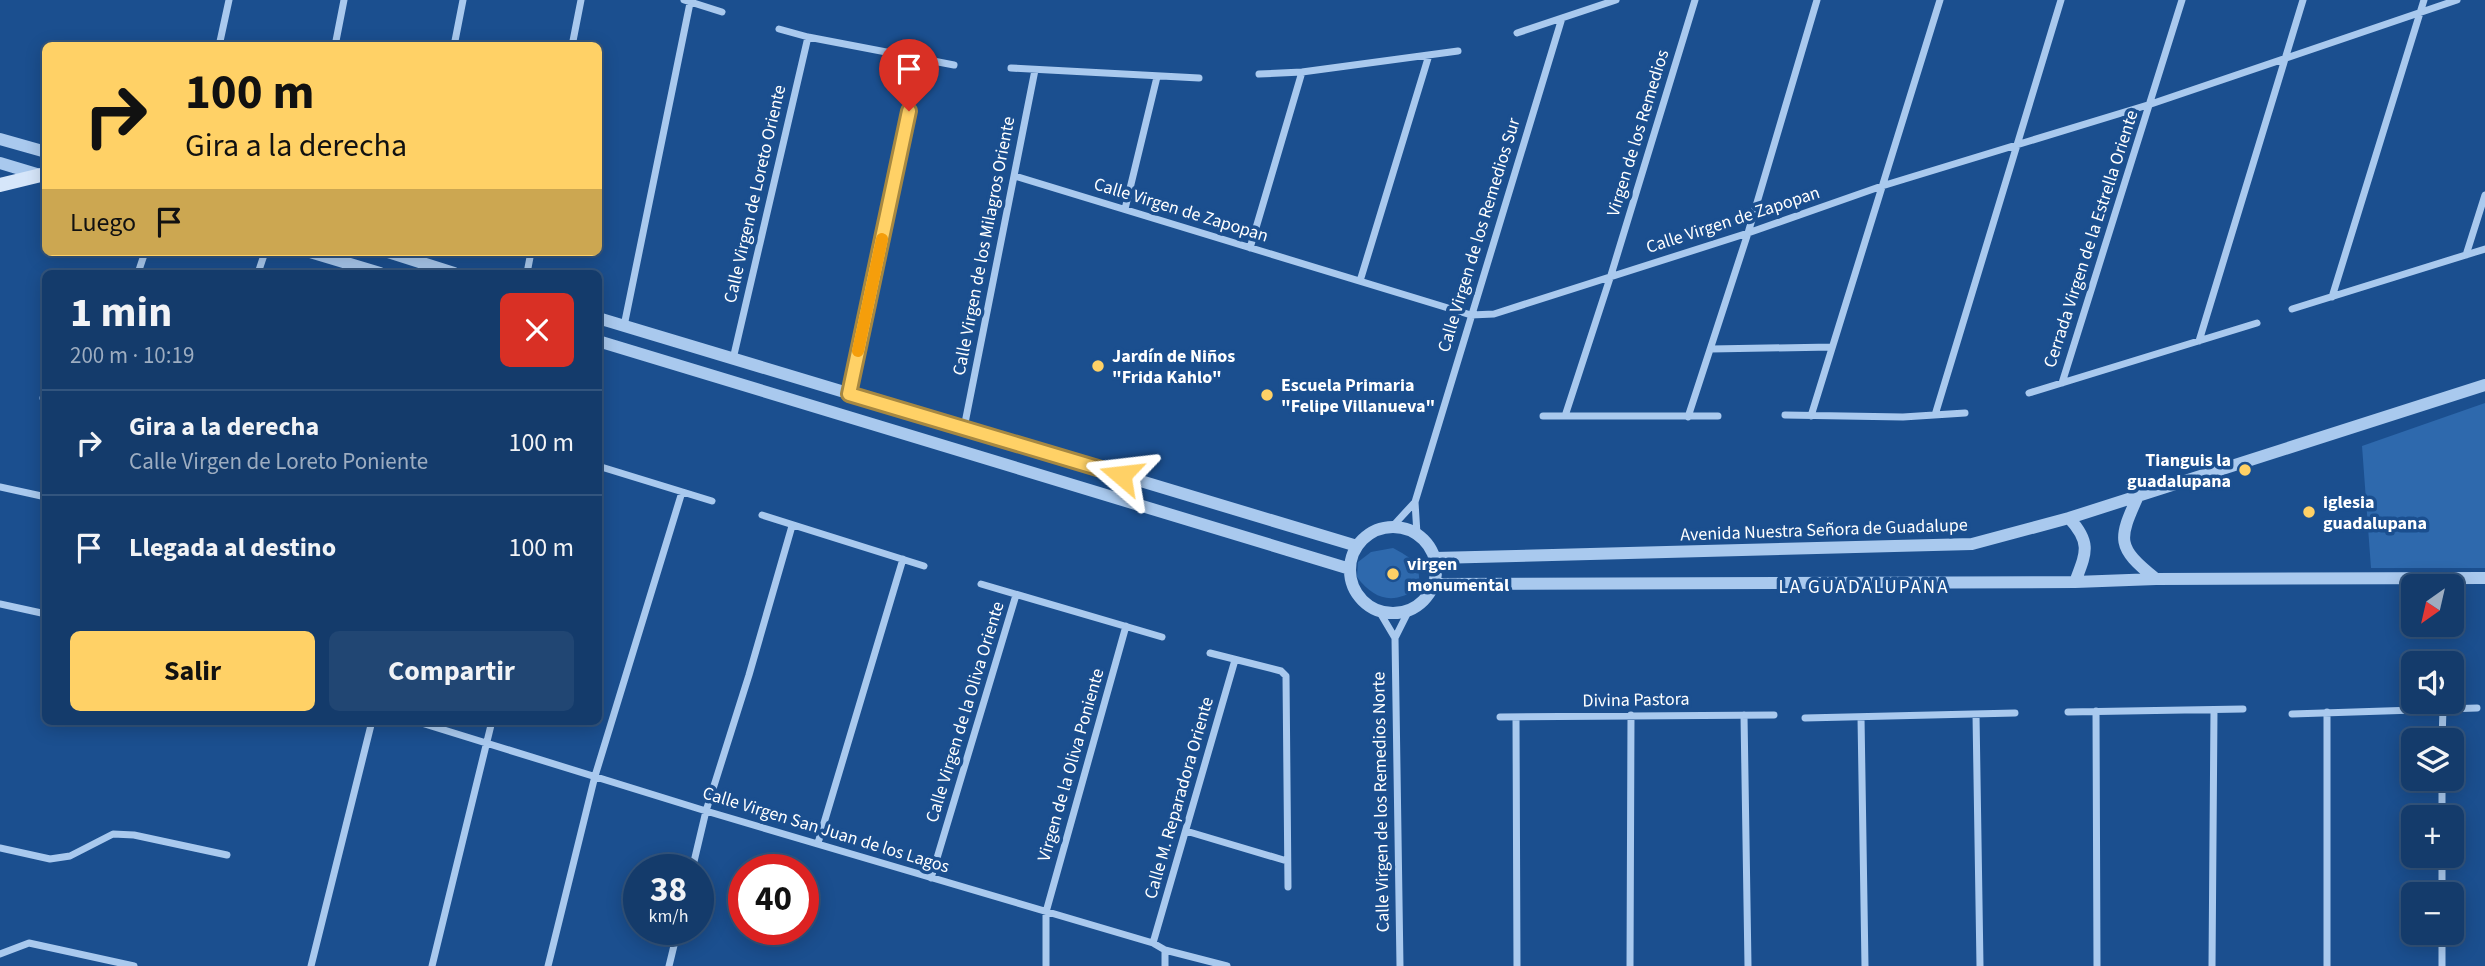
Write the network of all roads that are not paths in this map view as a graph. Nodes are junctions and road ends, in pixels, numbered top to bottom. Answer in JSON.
{"nodes":[{"id":1,"x":229,"y":0,"type":"edge"},
{"id":2,"x":344,"y":0,"type":"edge"},
{"id":3,"x":463,"y":0,"type":"edge"},
{"id":4,"x":581,"y":0,"type":"edge"},
{"id":5,"x":1616,"y":0,"type":"edge"},
{"id":6,"x":1695,"y":0,"type":"edge"},
{"id":7,"x":1817,"y":0,"type":"edge"},
{"id":8,"x":1940,"y":0,"type":"edge"},
{"id":9,"x":2061,"y":0,"type":"edge"},
{"id":10,"x":2182,"y":0,"type":"edge"},
{"id":11,"x":2303,"y":0,"type":"edge"},
{"id":12,"x":2424,"y":0,"type":"edge"},
{"id":13,"x":2457,"y":0,"type":"edge"},
{"id":14,"x":687,"y":1,"type":"edge"},
{"id":15,"x":722,"y":12,"type":"dead end"},
{"id":16,"x":2421,"y":12,"type":"junction"},
{"id":17,"x":1562,"y":18,"type":"junction"},
{"id":18,"x":779,"y":29,"type":"dead end"},
{"id":19,"x":1517,"y":33,"type":"dead end"},
{"id":20,"x":808,"y":37,"type":"junction"},
{"id":21,"x":220,"y":42,"type":"edge"},
{"id":22,"x":336,"y":42,"type":"edge"},
{"id":23,"x":455,"y":42,"type":"edge"},
{"id":24,"x":573,"y":42,"type":"edge"},
{"id":25,"x":1458,"y":51,"type":"dead end"},
{"id":26,"x":1429,"y":55,"type":"junction"},
{"id":27,"x":2287,"y":56,"type":"junction"},
{"id":28,"x":919,"y":59,"type":"junction"},
{"id":29,"x":954,"y":65,"type":"dead end"},
{"id":30,"x":1011,"y":68,"type":"dead end"},
{"id":31,"x":1035,"y":70,"type":"junction"},
{"id":32,"x":1301,"y":72,"type":"junction"},
{"id":33,"x":1259,"y":74,"type":"dead end"},
{"id":34,"x":1157,"y":77,"type":"junction"},
{"id":35,"x":1199,"y":78,"type":"dead end"},
{"id":36,"x":2151,"y":104,"type":"junction"},
{"id":37,"x":0,"y":139,"type":"edge"},
{"id":38,"x":2017,"y":144,"type":"junction"},
{"id":39,"x":42,"y":151,"type":"edge"},
{"id":40,"x":0,"y":163,"type":"edge"},
{"id":41,"x":42,"y":176,"type":"edge"},
{"id":42,"x":42,"y":176,"type":"edge"},
{"id":43,"x":1014,"y":176,"type":"junction"},
{"id":44,"x":0,"y":185,"type":"edge"},
{"id":45,"x":1882,"y":186,"type":"junction"},
{"id":46,"x":2485,"y":195,"type":"edge"},
{"id":47,"x":1125,"y":209,"type":"junction"},
{"id":48,"x":1748,"y":233,"type":"junction"},
{"id":49,"x":1250,"y":248,"type":"junction"},
{"id":50,"x":2485,"y":249,"type":"edge"},
{"id":51,"x":2466,"y":255,"type":"junction"},
{"id":52,"x":323,"y":256,"type":"edge"},
{"id":53,"x":412,"y":256,"type":"edge"},
{"id":54,"x":370,"y":270,"type":"edge"},
{"id":55,"x":446,"y":270,"type":"edge"},
{"id":56,"x":1611,"y":275,"type":"junction"},
{"id":57,"x":1360,"y":281,"type":"junction"},
{"id":58,"x":2332,"y":297,"type":"junction"},
{"id":59,"x":2292,"y":309,"type":"dead end"},
{"id":60,"x":1471,"y":315,"type":"junction"},
{"id":61,"x":602,"y":319,"type":"edge"},
{"id":62,"x":2257,"y":323,"type":"dead end"},
{"id":63,"x":624,"y":326,"type":"junction"},
{"id":64,"x":2199,"y":341,"type":"junction"},
{"id":65,"x":602,"y":342,"type":"edge"},
{"id":66,"x":1832,"y":347,"type":"junction"},
{"id":67,"x":1711,"y":349,"type":"junction"},
{"id":68,"x":733,"y":359,"type":"junction"},
{"id":69,"x":2062,"y":383,"type":"junction"},
{"id":70,"x":2485,"y":385,"type":"edge"},
{"id":71,"x":2029,"y":393,"type":"dead end"},
{"id":72,"x":849,"y":394,"type":"junction"},
{"id":73,"x":1965,"y":413,"type":"dead end"},
{"id":74,"x":1785,"y":415,"type":"dead end"},
{"id":75,"x":1935,"y":415,"type":"junction"},
{"id":76,"x":1543,"y":416,"type":"dead end"},
{"id":77,"x":1565,"y":416,"type":"junction"},
{"id":78,"x":1718,"y":416,"type":"dead end"},
{"id":79,"x":1811,"y":416,"type":"junction"},
{"id":80,"x":1688,"y":417,"type":"junction"},
{"id":81,"x":964,"y":428,"type":"junction"},
{"id":82,"x":602,"y":467,"type":"edge"},
{"id":83,"x":0,"y":487,"type":"edge"},
{"id":84,"x":682,"y":492,"type":"junction"},
{"id":85,"x":42,"y":496,"type":"edge"},
{"id":86,"x":2138,"y":496,"type":"junction"},
{"id":87,"x":712,"y":501,"type":"dead end"},
{"id":88,"x":1415,"y":502,"type":"junction"},
{"id":89,"x":762,"y":515,"type":"dead end"},
{"id":90,"x":2069,"y":518,"type":"junction"},
{"id":91,"x":792,"y":526,"type":"junction"},
{"id":92,"x":1392,"y":527,"type":"junction"},
{"id":93,"x":1417,"y":534,"type":"junction"},
{"id":94,"x":1357,"y":546,"type":"junction"},
{"id":95,"x":1435,"y":558,"type":"junction"},
{"id":96,"x":903,"y":559,"type":"junction"},
{"id":97,"x":924,"y":566,"type":"dead end"},
{"id":98,"x":1350,"y":569,"type":"junction"},
{"id":99,"x":2485,"y":578,"type":"edge"},
{"id":100,"x":2156,"y":579,"type":"junction"},
{"id":101,"x":2075,"y":582,"type":"junction"},
{"id":102,"x":981,"y":584,"type":"dead end"},
{"id":103,"x":1434,"y":584,"type":"junction"},
{"id":104,"x":1016,"y":595,"type":"junction"},
{"id":105,"x":0,"y":604,"type":"edge"},
{"id":106,"x":1409,"y":610,"type":"junction"},
{"id":107,"x":1379,"y":611,"type":"junction"},
{"id":108,"x":42,"y":613,"type":"edge"},
{"id":109,"x":1126,"y":626,"type":"junction"},
{"id":110,"x":1162,"y":637,"type":"dead end"},
{"id":111,"x":1395,"y":638,"type":"junction"},
{"id":112,"x":1210,"y":653,"type":"dead end"},
{"id":113,"x":1235,"y":660,"type":"junction"},
{"id":114,"x":2464,"y":708,"type":"edge"},
{"id":115,"x":2477,"y":708,"type":"dead end"},
{"id":116,"x":2243,"y":709,"type":"dead end"},
{"id":117,"x":2214,"y":710,"type":"junction"},
{"id":118,"x":2401,"y":710,"type":"edge"},
{"id":119,"x":2096,"y":711,"type":"junction"},
{"id":120,"x":2068,"y":712,"type":"dead end"},
{"id":121,"x":2327,"y":712,"type":"junction"},
{"id":122,"x":2015,"y":713,"type":"dead end"},
{"id":123,"x":1976,"y":714,"type":"junction"},
{"id":124,"x":2292,"y":714,"type":"dead end"},
{"id":125,"x":1631,"y":715,"type":"junction"},
{"id":126,"x":1744,"y":715,"type":"junction"},
{"id":127,"x":1773,"y":715,"type":"dead end"},
{"id":128,"x":1500,"y":717,"type":"dead end"},
{"id":129,"x":1861,"y":717,"type":"junction"},
{"id":130,"x":1516,"y":718,"type":"junction"},
{"id":131,"x":1805,"y":718,"type":"dead end"},
{"id":132,"x":371,"y":725,"type":"edge"},
{"id":133,"x":428,"y":725,"type":"edge"},
{"id":134,"x":491,"y":725,"type":"edge"},
{"id":135,"x":485,"y":743,"type":"junction"},
{"id":136,"x":595,"y":776,"type":"junction"},
{"id":137,"x":706,"y":811,"type":"junction"},
{"id":138,"x":1186,"y":831,"type":"junction"},
{"id":139,"x":818,"y":843,"type":"junction"},
{"id":140,"x":0,"y":848,"type":"edge"},
{"id":141,"x":696,"y":854,"type":"edge"},
{"id":142,"x":227,"y":855,"type":"dead end"},
{"id":143,"x":1287,"y":861,"type":"junction"},
{"id":144,"x":931,"y":878,"type":"junction"},
{"id":145,"x":1288,"y":887,"type":"dead end"},
{"id":146,"x":1046,"y":912,"type":"junction"},
{"id":147,"x":1153,"y":943,"type":"junction"},
{"id":148,"x":674,"y":945,"type":"edge"},
{"id":149,"x":2442,"y":945,"type":"edge"},
{"id":150,"x":1166,"y":950,"type":"junction"},
{"id":151,"x":0,"y":954,"type":"edge"},
{"id":152,"x":134,"y":966,"type":"edge"},
{"id":153,"x":311,"y":966,"type":"edge"},
{"id":154,"x":432,"y":966,"type":"edge"},
{"id":155,"x":548,"y":966,"type":"edge"},
{"id":156,"x":669,"y":966,"type":"edge"},
{"id":157,"x":1046,"y":966,"type":"edge"},
{"id":158,"x":1166,"y":966,"type":"edge"},
{"id":159,"x":1227,"y":966,"type":"edge"},
{"id":160,"x":1400,"y":966,"type":"edge"},
{"id":161,"x":1517,"y":966,"type":"edge"},
{"id":162,"x":1630,"y":966,"type":"edge"},
{"id":163,"x":1748,"y":966,"type":"edge"},
{"id":164,"x":1865,"y":966,"type":"edge"},
{"id":165,"x":1980,"y":966,"type":"edge"},
{"id":166,"x":2098,"y":966,"type":"edge"},
{"id":167,"x":2212,"y":966,"type":"edge"},
{"id":168,"x":2327,"y":966,"type":"edge"},
{"id":169,"x":2442,"y":966,"type":"edge"}],
"edges":[{"from":1,"to":21,"type":"street"},
{"from":2,"to":22,"type":"street"},
{"from":3,"to":23,"type":"street"},
{"from":4,"to":24,"type":"street"},
{"from":5,"to":17,"type":"street"},
{"from":6,"to":56,"type":"street","name":"Virgen de los Remedios"},
{"from":7,"to":48,"type":"street"},
{"from":8,"to":45,"type":"street"},
{"from":9,"to":38,"type":"street"},
{"from":10,"to":36,"type":"street","name":"Cerrada Virgen de la Estrella Oriente"},
{"from":11,"to":27,"type":"street"},
{"from":12,"to":16,"type":"street"},
{"from":13,"to":16,"type":"street","name":"Calle Virgen de Zapopan"},
{"from":14,"to":15,"type":"street"},
{"from":14,"to":63,"type":"street"},
{"from":16,"to":27,"type":"street","name":"Calle Virgen de Zapopan"},
{"from":16,"to":58,"type":"street"},
{"from":17,"to":19,"type":"street"},
{"from":17,"to":60,"type":"street","name":"Calle Virgen de los Remedios Sur"},
{"from":18,"to":20,"type":"street"},
{"from":20,"to":28,"type":"street"},
{"from":20,"to":68,"type":"street","name":"Calle Virgen de Loreto Oriente"},
{"from":25,"to":26,"type":"street"},
{"from":26,"to":32,"type":"street"},
{"from":26,"to":57,"type":"street"},
{"from":27,"to":36,"type":"street","name":"Calle Virgen de Zapopan"},
{"from":27,"to":64,"type":"street"},
{"from":28,"to":29,"type":"street"},
{"from":28,"to":72,"type":"street"},
{"from":30,"to":31,"type":"street"},
{"from":31,"to":34,"type":"street"},
{"from":31,"to":43,"type":"street","name":"Calle Virgen de los Milagros Oriente"},
{"from":32,"to":33,"type":"street"},
{"from":32,"to":49,"type":"street"},
{"from":34,"to":35,"type":"street"},
{"from":34,"to":47,"type":"street"},
{"from":36,"to":38,"type":"street","name":"Calle Virgen de Zapopan"},
{"from":36,"to":69,"type":"street","name":"Cerrada Virgen de la Estrella Oriente"},
{"from":37,"to":39,"type":"street"},
{"from":38,"to":45,"type":"street","name":"Calle Virgen de Zapopan"},
{"from":38,"to":75,"type":"street"},
{"from":40,"to":41,"type":"street"},
{"from":42,"to":44,"type":"main road"},
{"from":43,"to":47,"type":"street","name":"Calle Virgen de Zapopan"},
{"from":43,"to":81,"type":"street","name":"Calle Virgen de los Milagros Oriente"},
{"from":45,"to":48,"type":"street","name":"Calle Virgen de Zapopan"},
{"from":45,"to":66,"type":"street"},
{"from":46,"to":51,"type":"street"},
{"from":47,"to":49,"type":"street","name":"Calle Virgen de Zapopan"},
{"from":48,"to":56,"type":"street","name":"Calle Virgen de Zapopan"},
{"from":48,"to":67,"type":"street"},
{"from":49,"to":57,"type":"street","name":"Calle Virgen de Zapopan"},
{"from":50,"to":51,"type":"street"},
{"from":51,"to":58,"type":"street"},
{"from":52,"to":54,"type":"street"},
{"from":53,"to":55,"type":"street"},
{"from":56,"to":60,"type":"street","name":"Calle Virgen de Zapopan"},
{"from":56,"to":77,"type":"street","name":"Virgen de los Remedios"},
{"from":57,"to":60,"type":"street","name":"Calle Virgen de Zapopan"},
{"from":58,"to":59,"type":"street"},
{"from":60,"to":88,"type":"street","name":"Calle Virgen de los Remedios Sur"},
{"from":61,"to":63,"type":"street"},
{"from":62,"to":64,"type":"street"},
{"from":63,"to":68,"type":"street"},
{"from":64,"to":69,"type":"street"},
{"from":65,"to":98,"type":"street"},
{"from":66,"to":67,"type":"street"},
{"from":66,"to":79,"type":"street"},
{"from":67,"to":80,"type":"street"},
{"from":68,"to":72,"type":"street"},
{"from":69,"to":71,"type":"street"},
{"from":70,"to":86,"type":"street","name":"Avenida Nuestra Señora de Guadalupe"},
{"from":72,"to":81,"type":"street"},
{"from":73,"to":75,"type":"street"},
{"from":74,"to":79,"type":"street"},
{"from":75,"to":79,"type":"street"},
{"from":76,"to":77,"type":"street"},
{"from":77,"to":80,"type":"street"},
{"from":78,"to":80,"type":"street"},
{"from":81,"to":94,"type":"street"},
{"from":82,"to":84,"type":"street"},
{"from":83,"to":85,"type":"street"},
{"from":84,"to":87,"type":"street"},
{"from":84,"to":136,"type":"street"},
{"from":86,"to":90,"type":"street","name":"Avenida Nuestra Señora de Guadalupe"},
{"from":86,"to":100,"type":"street"},
{"from":88,"to":92,"type":"street","name":"Calle Virgen de los Remedios Sur"},
{"from":88,"to":93,"type":"street","name":"Calle Virgen de los Remedios Sur"},
{"from":89,"to":91,"type":"street"},
{"from":90,"to":95,"type":"street","name":"Avenida Nuestra Señora de Guadalupe"},
{"from":90,"to":101,"type":"street"},
{"from":91,"to":96,"type":"street"},
{"from":91,"to":137,"type":"street"},
{"from":92,"to":93,"type":"street"},
{"from":92,"to":94,"type":"street"},
{"from":93,"to":95,"type":"street"},
{"from":94,"to":98,"type":"street"},
{"from":95,"to":103,"type":"street"},
{"from":96,"to":97,"type":"street"},
{"from":96,"to":139,"type":"street"},
{"from":98,"to":107,"type":"street"},
{"from":99,"to":100,"type":"street"},
{"from":100,"to":101,"type":"street"},
{"from":101,"to":103,"type":"street"},
{"from":102,"to":104,"type":"street"},
{"from":103,"to":106,"type":"street"},
{"from":104,"to":109,"type":"street"},
{"from":104,"to":144,"type":"street","name":"Calle Virgen de la Oliva Oriente"},
{"from":105,"to":108,"type":"street"},
{"from":106,"to":107,"type":"street"},
{"from":106,"to":111,"type":"street","name":"Calle Virgen de los Remedios Norte"},
{"from":107,"to":111,"type":"street","name":"Calle Virgen de los Remedios Norte"},
{"from":109,"to":110,"type":"street"},
{"from":109,"to":146,"type":"street","name":"Virgen de la Oliva Poniente"},
{"from":111,"to":160,"type":"street","name":"Calle Virgen de los Remedios Norte"},
{"from":112,"to":113,"type":"street"},
{"from":113,"to":138,"type":"street","name":"Calle M. Reparadora Oriente"},
{"from":113,"to":143,"type":"street"},
{"from":114,"to":115,"type":"street"},
{"from":116,"to":117,"type":"street"},
{"from":117,"to":119,"type":"street"},
{"from":117,"to":167,"type":"street"},
{"from":118,"to":121,"type":"street"},
{"from":119,"to":120,"type":"street"},
{"from":119,"to":166,"type":"street"},
{"from":121,"to":124,"type":"street"},
{"from":121,"to":168,"type":"street"},
{"from":122,"to":123,"type":"street"},
{"from":123,"to":129,"type":"street"},
{"from":123,"to":165,"type":"street"},
{"from":125,"to":126,"type":"street","name":"Divina Pastora"},
{"from":125,"to":130,"type":"street","name":"Divina Pastora"},
{"from":125,"to":162,"type":"street"},
{"from":126,"to":127,"type":"street","name":"Divina Pastora"},
{"from":126,"to":163,"type":"street"},
{"from":128,"to":130,"type":"street","name":"Divina Pastora"},
{"from":129,"to":131,"type":"street"},
{"from":129,"to":164,"type":"street"},
{"from":130,"to":161,"type":"street"},
{"from":132,"to":153,"type":"street"},
{"from":133,"to":135,"type":"street","name":"Calle Virgen San Juan de los Lagos"},
{"from":134,"to":135,"type":"street"},
{"from":135,"to":136,"type":"street","name":"Calle Virgen San Juan de los Lagos"},
{"from":135,"to":154,"type":"street"},
{"from":136,"to":137,"type":"street","name":"Calle Virgen San Juan de los Lagos"},
{"from":136,"to":155,"type":"street"},
{"from":137,"to":139,"type":"street","name":"Calle Virgen San Juan de los Lagos"},
{"from":137,"to":141,"type":"street"},
{"from":138,"to":143,"type":"street"},
{"from":138,"to":147,"type":"street","name":"Calle M. Reparadora Oriente"},
{"from":139,"to":144,"type":"street","name":"Calle Virgen San Juan de los Lagos"},
{"from":140,"to":142,"type":"street"},
{"from":143,"to":145,"type":"street"},
{"from":144,"to":146,"type":"street","name":"Calle Virgen San Juan de los Lagos"},
{"from":146,"to":147,"type":"street","name":"Calle Virgen San Juan de los Lagos"},
{"from":146,"to":157,"type":"street","name":"Virgen de la Oliva Poniente"},
{"from":147,"to":150,"type":"street","name":"Calle Virgen San Juan de los Lagos"},
{"from":148,"to":156,"type":"street"},
{"from":149,"to":169,"type":"street"},
{"from":150,"to":158,"type":"street"},
{"from":150,"to":159,"type":"street","name":"Calle Virgen San Juan de los Lagos"},
{"from":151,"to":152,"type":"street"}]}
